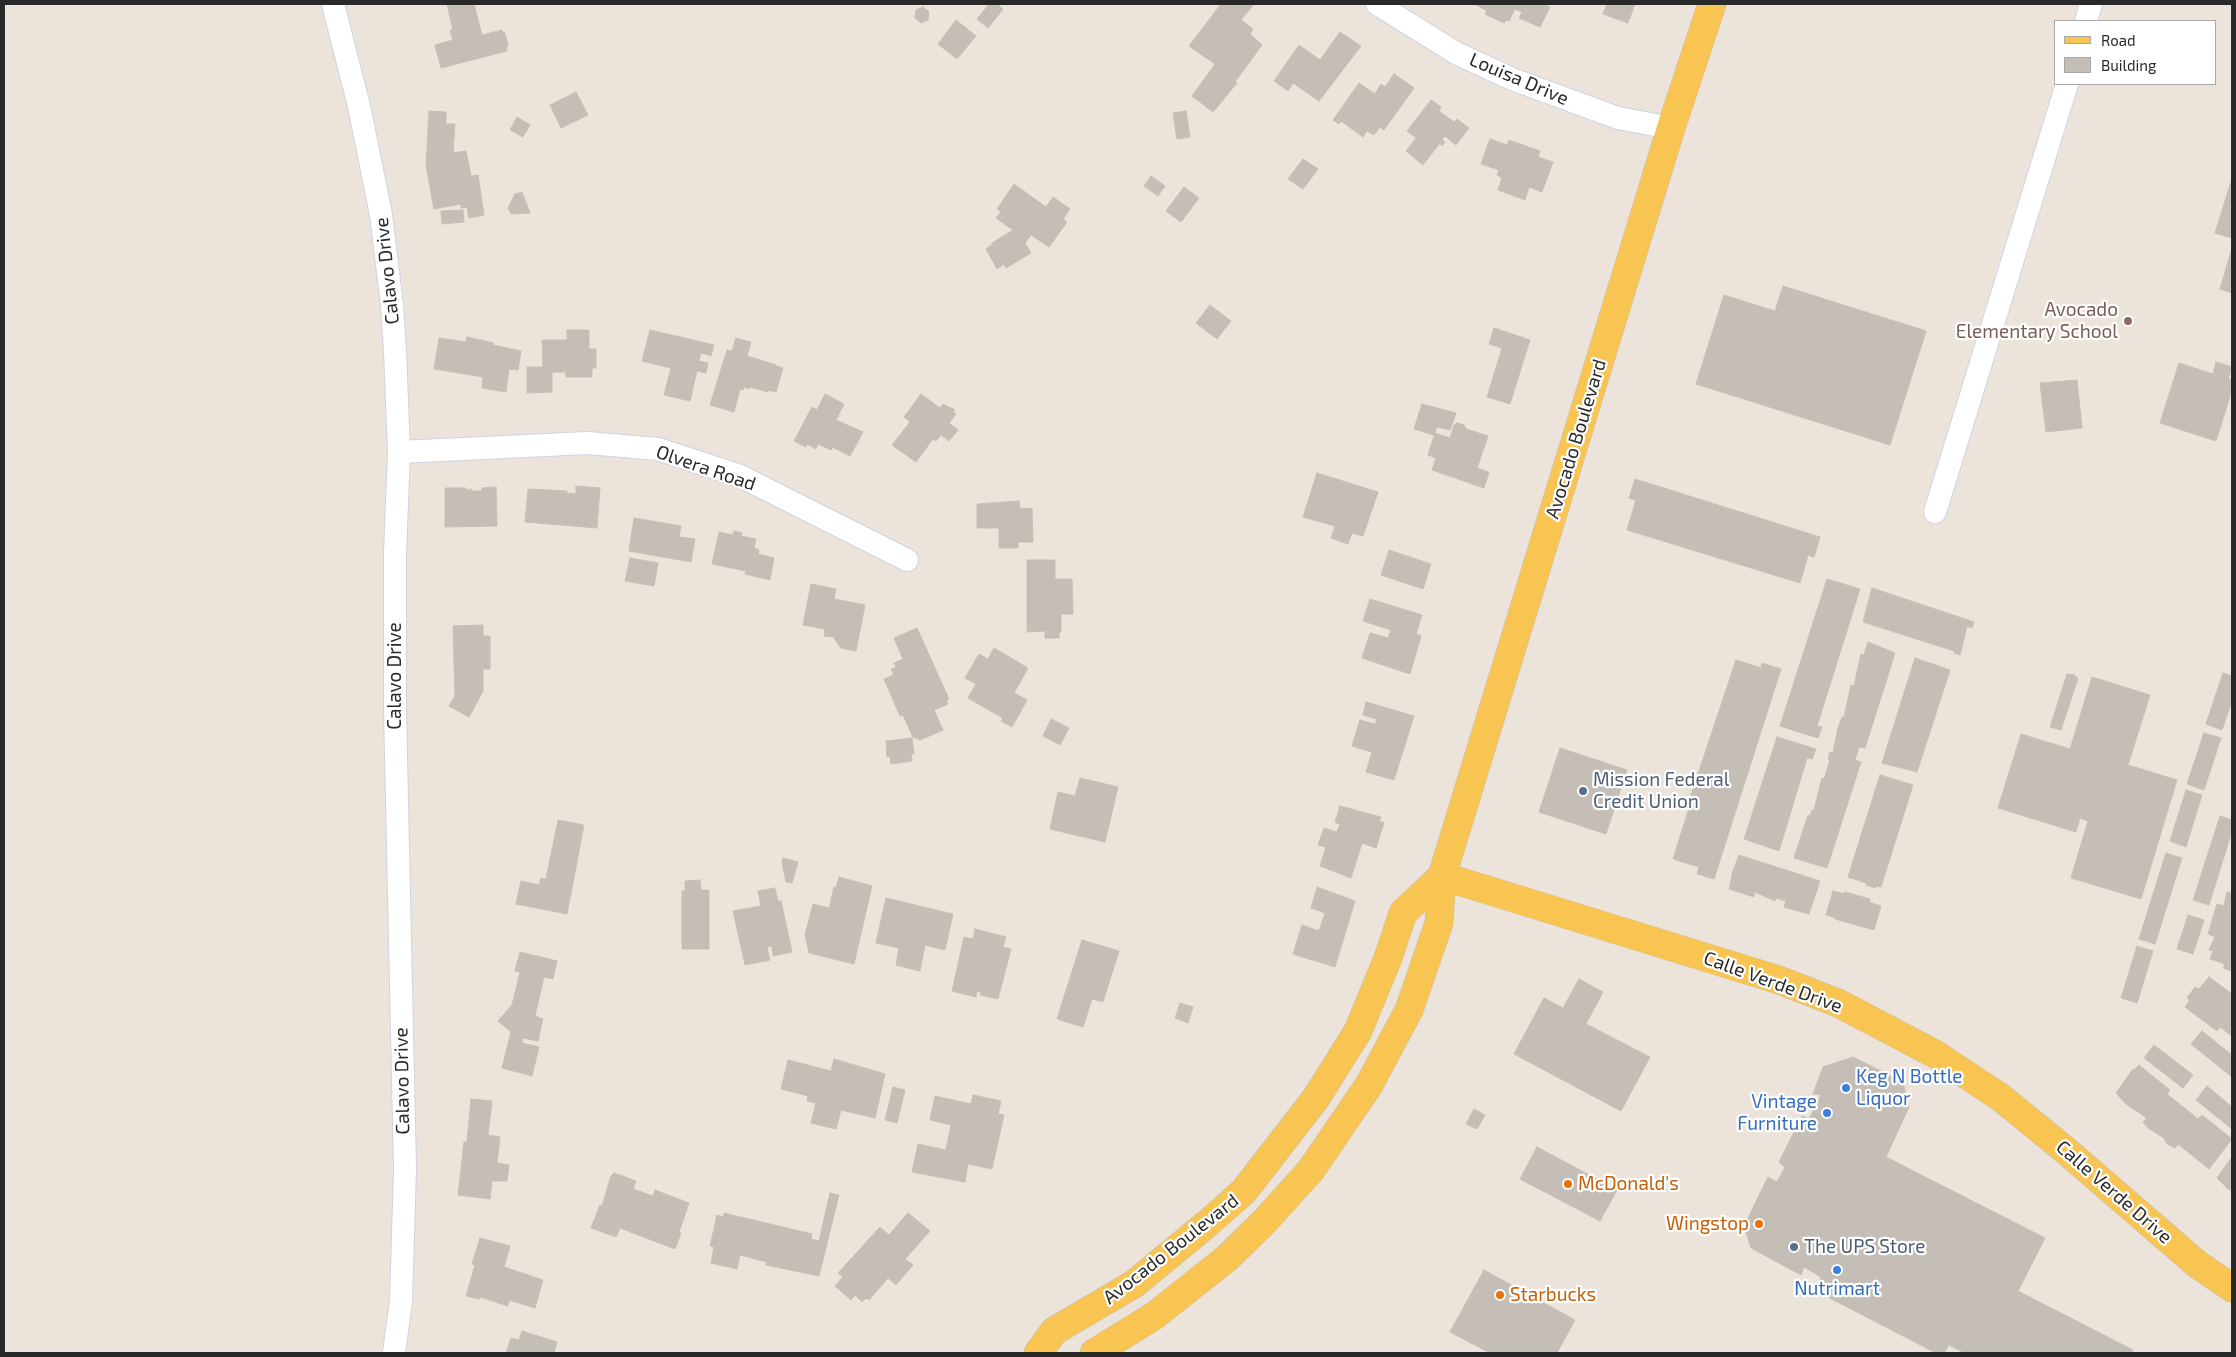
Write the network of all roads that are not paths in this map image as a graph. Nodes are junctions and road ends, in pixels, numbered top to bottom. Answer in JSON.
{"nodes":[{"id":1,"x":333,"y":4,"type":"edge"},
{"id":2,"x":1377,"y":4,"type":"edge"},
{"id":3,"x":1712,"y":4,"type":"edge"},
{"id":4,"x":2091,"y":4,"type":"edge"},
{"id":5,"x":2086,"y":20,"type":"edge"},
{"id":6,"x":2067,"y":85,"type":"edge"},
{"id":7,"x":1672,"y":128,"type":"junction"},
{"id":8,"x":399,"y":452,"type":"junction"},
{"id":9,"x":1935,"y":512,"type":"dead end"},
{"id":10,"x":907,"y":560,"type":"dead end"},
{"id":11,"x":1442,"y":876,"type":"junction"},
{"id":12,"x":1336,"y":1067,"type":"junction"},
{"id":13,"x":1267,"y":1219,"type":"junction"},
{"id":14,"x":1208,"y":1224,"type":"junction"},
{"id":15,"x":2232,"y":1288,"type":"edge"},
{"id":16,"x":1126,"y":1334,"type":"junction"},
{"id":17,"x":394,"y":1353,"type":"edge"},
{"id":18,"x":1038,"y":1353,"type":"edge"},
{"id":19,"x":1094,"y":1353,"type":"edge"}],
"edges":[{"from":1,"to":8,"type":"street","name":"Calavo Drive"},
{"from":2,"to":7,"type":"street","name":"Louisa Drive"},
{"from":3,"to":7,"type":"main road","name":"Avocado Boulevard"},
{"from":4,"to":5,"type":"street"},
{"from":6,"to":9,"type":"street"},
{"from":7,"to":11,"type":"main road","name":"Avocado Boulevard"},
{"from":8,"to":10,"type":"street","name":"Olvera Road"},
{"from":8,"to":17,"type":"street","name":"Calavo Drive"},
{"from":11,"to":12,"type":"main road","name":"Avocado Boulevard"},
{"from":11,"to":13,"type":"main road","name":"Avocado Boulevard"},
{"from":11,"to":15,"type":"main road","name":"Calle Verde Drive"},
{"from":12,"to":13,"type":"main road"},
{"from":12,"to":14,"type":"main road","name":"Avocado Boulevard"},
{"from":13,"to":16,"type":"main road","name":"Avocado Boulevard"},
{"from":14,"to":16,"type":"main road"},
{"from":14,"to":18,"type":"main road","name":"Avocado Boulevard"},
{"from":16,"to":19,"type":"main road","name":"Avocado Boulevard"}]}
